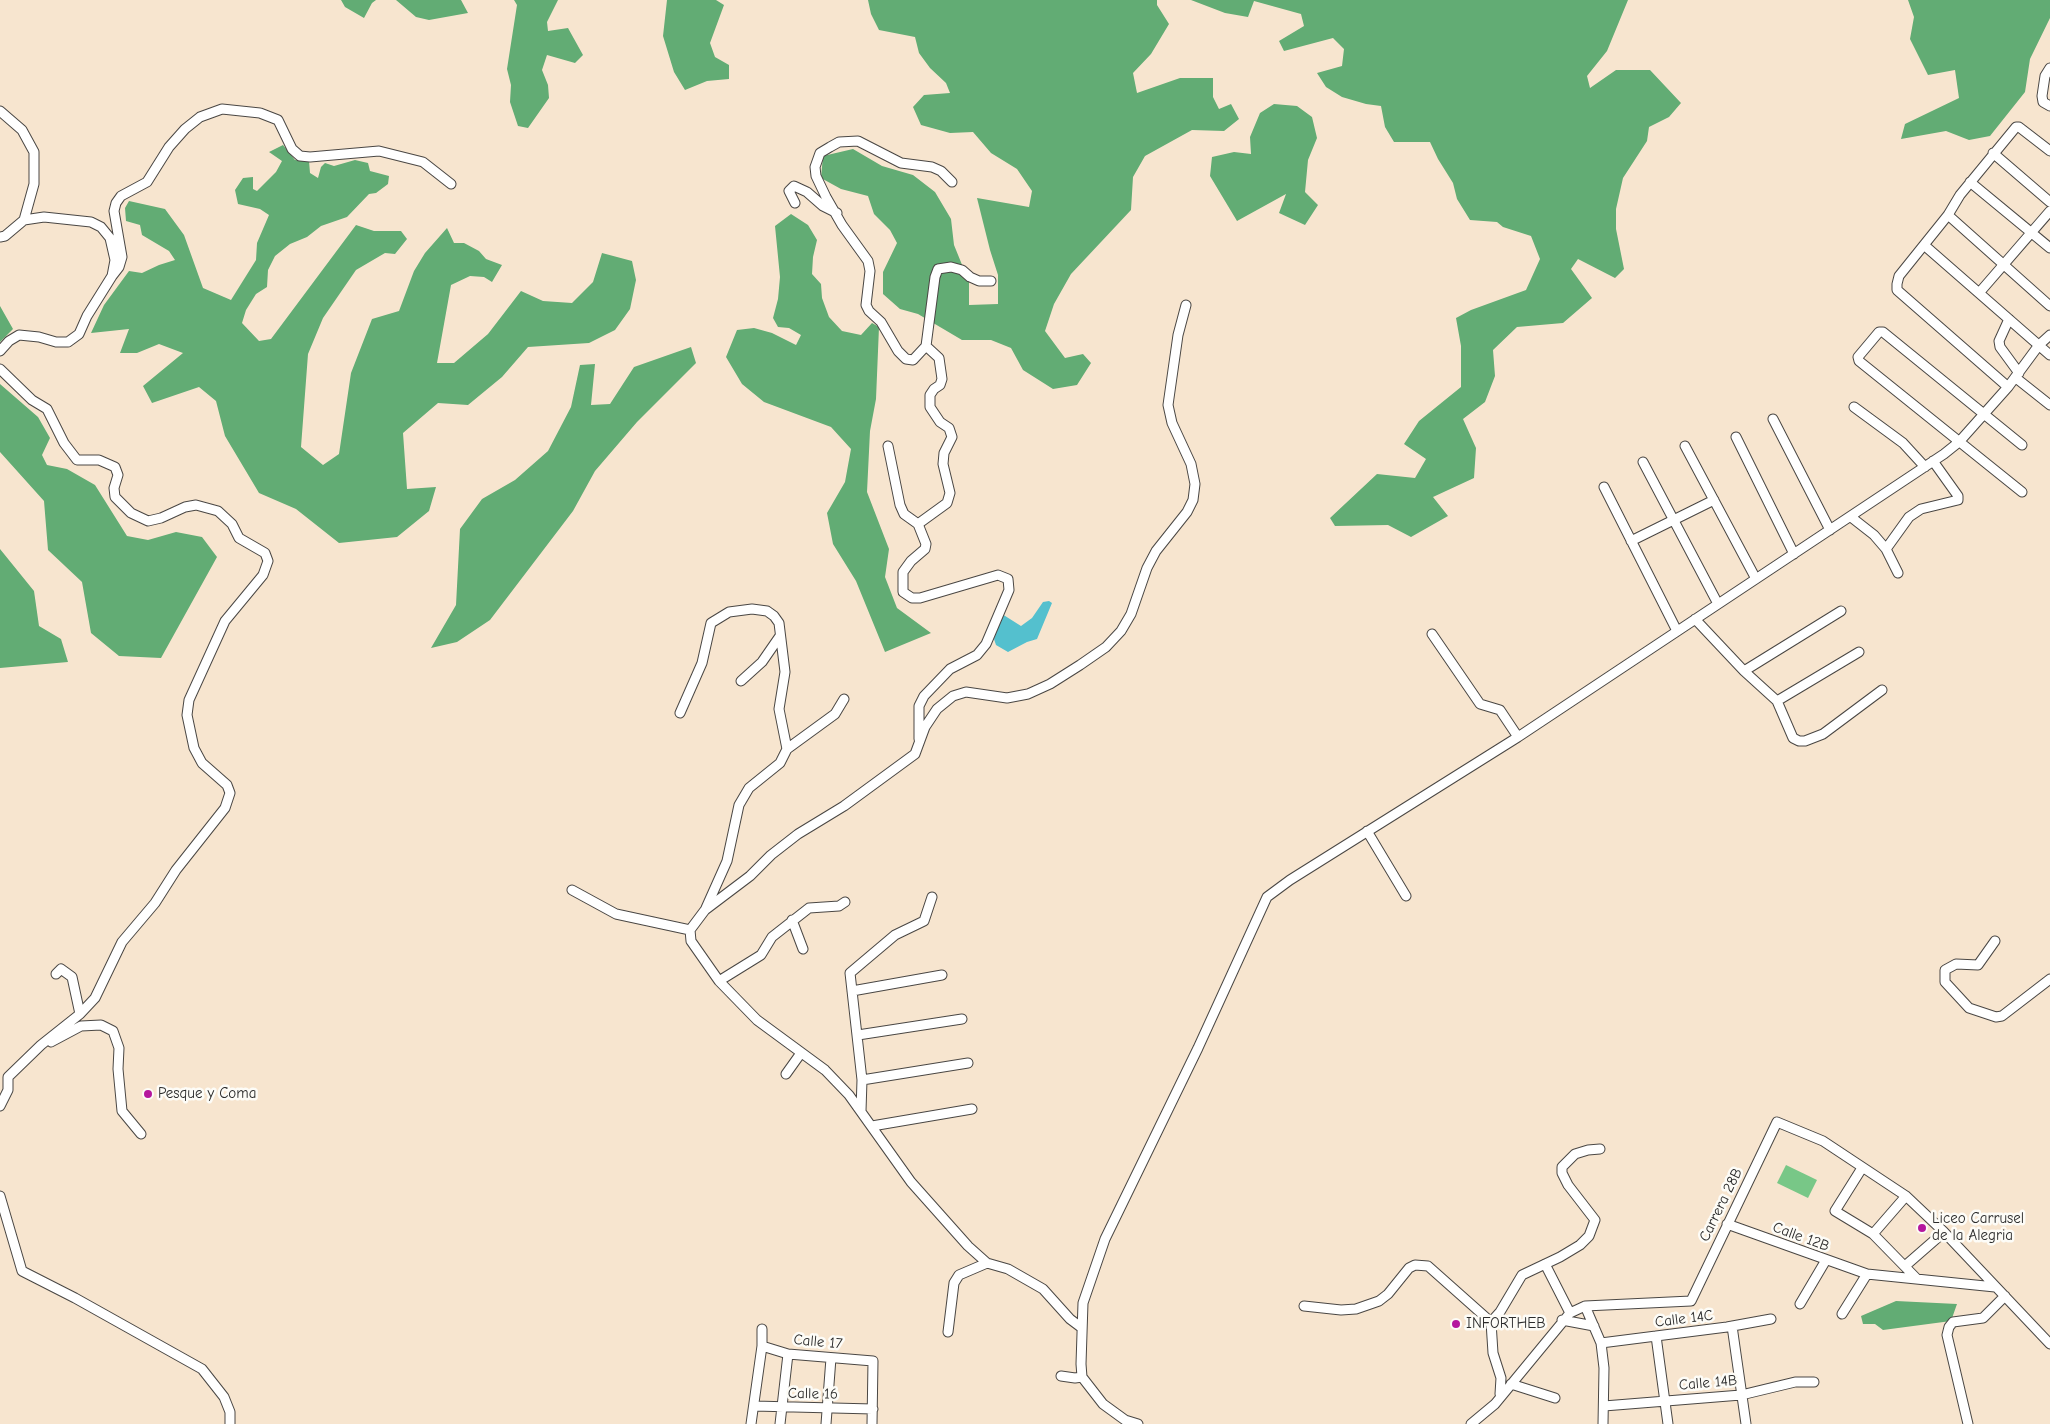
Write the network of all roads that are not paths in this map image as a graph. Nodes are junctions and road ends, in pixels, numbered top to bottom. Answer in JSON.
{"nodes":[{"id":1,"x":2050,"y":68,"type":"edge"},
{"id":2,"x":2050,"y":106,"type":"edge"},
{"id":3,"x":0,"y":111,"type":"edge"},
{"id":4,"x":2050,"y":151,"type":"edge"},
{"id":5,"x":1993,"y":153,"type":"junction"},
{"id":6,"x":952,"y":182,"type":"dead end"},
{"id":7,"x":1970,"y":182,"type":"junction"},
{"id":8,"x":451,"y":184,"type":"dead end"},
{"id":9,"x":2050,"y":202,"type":"edge"},
{"id":10,"x":795,"y":203,"type":"dead end"},
{"id":11,"x":2050,"y":211,"type":"edge"},
{"id":12,"x":837,"y":214,"type":"junction"},
{"id":13,"x":1948,"y":215,"type":"junction"},
{"id":14,"x":24,"y":220,"type":"junction"},
{"id":15,"x":2032,"y":233,"type":"junction"},
{"id":16,"x":0,"y":237,"type":"edge"},
{"id":17,"x":1924,"y":245,"type":"junction"},
{"id":18,"x":2050,"y":248,"type":"edge"},
{"id":19,"x":2004,"y":264,"type":"junction"},
{"id":20,"x":112,"y":276,"type":"junction"},
{"id":21,"x":991,"y":281,"type":"dead end"},
{"id":22,"x":1979,"y":293,"type":"junction"},
{"id":23,"x":1186,"y":305,"type":"dead end"},
{"id":24,"x":2050,"y":306,"type":"edge"},
{"id":25,"x":2008,"y":319,"type":"junction"},
{"id":26,"x":2050,"y":335,"type":"edge"},
{"id":27,"x":2039,"y":345,"type":"junction"},
{"id":28,"x":926,"y":346,"type":"junction"},
{"id":29,"x":0,"y":351,"type":"edge"},
{"id":30,"x":2050,"y":355,"type":"edge"},
{"id":31,"x":0,"y":369,"type":"edge"},
{"id":32,"x":2018,"y":375,"type":"junction"},
{"id":33,"x":2008,"y":387,"type":"junction"},
{"id":34,"x":2050,"y":405,"type":"edge"},
{"id":35,"x":1854,"y":407,"type":"dead end"},
{"id":36,"x":1984,"y":413,"type":"junction"},
{"id":37,"x":1773,"y":419,"type":"dead end"},
{"id":38,"x":1736,"y":437,"type":"dead end"},
{"id":39,"x":1959,"y":442,"type":"junction"},
{"id":40,"x":2022,"y":445,"type":"dead end"},
{"id":41,"x":888,"y":446,"type":"dead end"},
{"id":42,"x":1685,"y":446,"type":"dead end"},
{"id":43,"x":1643,"y":462,"type":"dead end"},
{"id":44,"x":1929,"y":464,"type":"junction"},
{"id":45,"x":1604,"y":487,"type":"dead end"},
{"id":46,"x":2022,"y":492,"type":"dead end"},
{"id":47,"x":1714,"y":500,"type":"junction"},
{"id":48,"x":1850,"y":517,"type":"junction"},
{"id":49,"x":1673,"y":518,"type":"junction"},
{"id":50,"x":918,"y":524,"type":"junction"},
{"id":51,"x":1830,"y":530,"type":"junction"},
{"id":52,"x":1631,"y":541,"type":"junction"},
{"id":53,"x":1886,"y":548,"type":"junction"},
{"id":54,"x":1794,"y":554,"type":"junction"},
{"id":55,"x":1898,"y":573,"type":"dead end"},
{"id":56,"x":1756,"y":579,"type":"junction"},
{"id":57,"x":1718,"y":604,"type":"junction"},
{"id":58,"x":1841,"y":611,"type":"dead end"},
{"id":59,"x":1695,"y":619,"type":"junction"},
{"id":60,"x":1677,"y":631,"type":"junction"},
{"id":61,"x":1432,"y":634,"type":"dead end"},
{"id":62,"x":780,"y":636,"type":"junction"},
{"id":63,"x":1859,"y":652,"type":"dead end"},
{"id":64,"x":1744,"y":671,"type":"junction"},
{"id":65,"x":741,"y":680,"type":"dead end"},
{"id":66,"x":1882,"y":690,"type":"dead end"},
{"id":67,"x":844,"y":699,"type":"dead end"},
{"id":68,"x":1777,"y":701,"type":"junction"},
{"id":69,"x":680,"y":713,"type":"dead end"},
{"id":70,"x":1518,"y":737,"type":"junction"},
{"id":71,"x":919,"y":742,"type":"junction"},
{"id":72,"x":787,"y":749,"type":"junction"},
{"id":73,"x":1367,"y":831,"type":"junction"},
{"id":74,"x":572,"y":890,"type":"dead end"},
{"id":75,"x":1406,"y":896,"type":"dead end"},
{"id":76,"x":932,"y":897,"type":"dead end"},
{"id":77,"x":844,"y":902,"type":"dead end"},
{"id":78,"x":705,"y":910,"type":"junction"},
{"id":79,"x":792,"y":920,"type":"junction"},
{"id":80,"x":690,"y":930,"type":"junction"},
{"id":81,"x":1995,"y":941,"type":"dead end"},
{"id":82,"x":803,"y":950,"type":"dead end"},
{"id":83,"x":56,"y":974,"type":"dead end"},
{"id":84,"x":942,"y":975,"type":"dead end"},
{"id":85,"x":2050,"y":978,"type":"edge"},
{"id":86,"x":719,"y":981,"type":"junction"},
{"id":87,"x":852,"y":991,"type":"junction"},
{"id":88,"x":80,"y":1014,"type":"junction"},
{"id":89,"x":962,"y":1019,"type":"dead end"},
{"id":90,"x":858,"y":1035,"type":"junction"},
{"id":91,"x":41,"y":1045,"type":"junction"},
{"id":92,"x":801,"y":1053,"type":"junction"},
{"id":93,"x":968,"y":1063,"type":"dead end"},
{"id":94,"x":786,"y":1074,"type":"dead end"},
{"id":95,"x":4,"y":1080,"type":"edge"},
{"id":96,"x":862,"y":1080,"type":"junction"},
{"id":97,"x":0,"y":1106,"type":"edge"},
{"id":98,"x":972,"y":1109,"type":"dead end"},
{"id":99,"x":861,"y":1111,"type":"junction"},
{"id":100,"x":872,"y":1126,"type":"junction"},
{"id":101,"x":141,"y":1134,"type":"dead end"},
{"id":102,"x":1600,"y":1150,"type":"dead end"},
{"id":103,"x":1862,"y":1168,"type":"junction"},
{"id":104,"x":0,"y":1196,"type":"edge"},
{"id":105,"x":1906,"y":1196,"type":"junction"},
{"id":106,"x":1727,"y":1224,"type":"junction"},
{"id":107,"x":1944,"y":1232,"type":"junction"},
{"id":108,"x":1873,"y":1234,"type":"junction"},
{"id":109,"x":1826,"y":1260,"type":"junction"},
{"id":110,"x":987,"y":1263,"type":"junction"},
{"id":111,"x":1545,"y":1264,"type":"junction"},
{"id":112,"x":1905,"y":1266,"type":"junction"},
{"id":113,"x":1866,"y":1274,"type":"junction"},
{"id":114,"x":1917,"y":1279,"type":"junction"},
{"id":115,"x":1995,"y":1287,"type":"junction"},
{"id":116,"x":2005,"y":1296,"type":"junction"},
{"id":117,"x":1800,"y":1304,"type":"dead end"},
{"id":118,"x":1304,"y":1306,"type":"dead end"},
{"id":119,"x":1585,"y":1306,"type":"junction"},
{"id":120,"x":1570,"y":1313,"type":"junction"},
{"id":121,"x":1842,"y":1314,"type":"dead end"},
{"id":122,"x":1771,"y":1319,"type":"dead end"},
{"id":123,"x":1562,"y":1320,"type":"junction"},
{"id":124,"x":1491,"y":1322,"type":"junction"},
{"id":125,"x":1594,"y":1326,"type":"junction"},
{"id":126,"x":1732,"y":1326,"type":"junction"},
{"id":127,"x":1082,"y":1328,"type":"junction"},
{"id":128,"x":762,"y":1329,"type":"dead end"},
{"id":129,"x":948,"y":1332,"type":"dead end"},
{"id":130,"x":1656,"y":1336,"type":"junction"},
{"id":131,"x":1601,"y":1343,"type":"junction"},
{"id":132,"x":2050,"y":1344,"type":"edge"},
{"id":133,"x":762,"y":1346,"type":"junction"},
{"id":134,"x":788,"y":1354,"type":"junction"},
{"id":135,"x":831,"y":1358,"type":"junction"},
{"id":136,"x":1061,"y":1376,"type":"dead end"},
{"id":137,"x":1082,"y":1377,"type":"junction"},
{"id":138,"x":1814,"y":1382,"type":"dead end"},
{"id":139,"x":1511,"y":1384,"type":"junction"},
{"id":140,"x":1500,"y":1394,"type":"junction"},
{"id":141,"x":1741,"y":1395,"type":"junction"},
{"id":142,"x":1555,"y":1398,"type":"dead end"},
{"id":143,"x":1664,"y":1401,"type":"junction"},
{"id":144,"x":754,"y":1406,"type":"junction"},
{"id":145,"x":1604,"y":1406,"type":"junction"},
{"id":146,"x":782,"y":1407,"type":"junction"},
{"id":147,"x":828,"y":1407,"type":"junction"},
{"id":148,"x":873,"y":1409,"type":"junction"},
{"id":149,"x":1125,"y":1422,"type":"edge"},
{"id":150,"x":230,"y":1424,"type":"edge"},
{"id":151,"x":752,"y":1424,"type":"edge"},
{"id":152,"x":780,"y":1424,"type":"edge"},
{"id":153,"x":826,"y":1424,"type":"edge"},
{"id":154,"x":872,"y":1424,"type":"edge"},
{"id":155,"x":1138,"y":1424,"type":"edge"},
{"id":156,"x":1474,"y":1424,"type":"edge"},
{"id":157,"x":1603,"y":1424,"type":"edge"},
{"id":158,"x":1668,"y":1424,"type":"edge"},
{"id":159,"x":1746,"y":1424,"type":"edge"},
{"id":160,"x":1968,"y":1424,"type":"edge"}],
"edges":[{"from":1,"to":2,"type":"street"},
{"from":3,"to":14,"type":"street"},
{"from":4,"to":5,"type":"street"},
{"from":5,"to":7,"type":"street"},
{"from":5,"to":9,"type":"street"},
{"from":6,"to":12,"type":"street"},
{"from":7,"to":13,"type":"street"},
{"from":7,"to":15,"type":"street"},
{"from":8,"to":20,"type":"street"},
{"from":10,"to":12,"type":"street"},
{"from":11,"to":15,"type":"street"},
{"from":12,"to":28,"type":"street"},
{"from":13,"to":17,"type":"street"},
{"from":13,"to":19,"type":"street"},
{"from":14,"to":16,"type":"street"},
{"from":14,"to":20,"type":"street"},
{"from":15,"to":18,"type":"street"},
{"from":15,"to":19,"type":"street"},
{"from":17,"to":22,"type":"street"},
{"from":17,"to":33,"type":"street"},
{"from":19,"to":22,"type":"street"},
{"from":19,"to":24,"type":"street"},
{"from":20,"to":29,"type":"street"},
{"from":21,"to":28,"type":"street"},
{"from":22,"to":25,"type":"street"},
{"from":23,"to":71,"type":"street"},
{"from":25,"to":27,"type":"street"},
{"from":25,"to":32,"type":"street"},
{"from":26,"to":27,"type":"street"},
{"from":27,"to":30,"type":"street"},
{"from":27,"to":32,"type":"street"},
{"from":28,"to":50,"type":"street"},
{"from":31,"to":88,"type":"street"},
{"from":32,"to":33,"type":"street"},
{"from":32,"to":34,"type":"street"},
{"from":33,"to":36,"type":"street"},
{"from":35,"to":44,"type":"street"},
{"from":36,"to":39,"type":"street"},
{"from":36,"to":39,"type":"street"},
{"from":36,"to":40,"type":"street"},
{"from":37,"to":51,"type":"street"},
{"from":38,"to":54,"type":"street"},
{"from":39,"to":44,"type":"street"},
{"from":39,"to":46,"type":"street"},
{"from":41,"to":50,"type":"street"},
{"from":42,"to":47,"type":"street"},
{"from":43,"to":49,"type":"street"},
{"from":44,"to":48,"type":"street"},
{"from":44,"to":53,"type":"street"},
{"from":45,"to":52,"type":"street"},
{"from":47,"to":49,"type":"street"},
{"from":47,"to":56,"type":"street"},
{"from":48,"to":51,"type":"street"},
{"from":48,"to":53,"type":"street"},
{"from":49,"to":52,"type":"street"},
{"from":49,"to":57,"type":"street"},
{"from":50,"to":71,"type":"street"},
{"from":51,"to":54,"type":"street"},
{"from":52,"to":60,"type":"street"},
{"from":53,"to":55,"type":"street"},
{"from":54,"to":56,"type":"street"},
{"from":56,"to":57,"type":"street"},
{"from":57,"to":59,"type":"street"},
{"from":58,"to":64,"type":"street"},
{"from":59,"to":60,"type":"street"},
{"from":59,"to":64,"type":"street"},
{"from":60,"to":70,"type":"street"},
{"from":61,"to":70,"type":"street"},
{"from":62,"to":65,"type":"street"},
{"from":62,"to":69,"type":"street"},
{"from":62,"to":72,"type":"street"},
{"from":63,"to":68,"type":"street"},
{"from":64,"to":68,"type":"street"},
{"from":66,"to":68,"type":"street"},
{"from":67,"to":72,"type":"street"},
{"from":70,"to":73,"type":"street"},
{"from":71,"to":78,"type":"street"},
{"from":72,"to":78,"type":"street"},
{"from":73,"to":75,"type":"street"},
{"from":73,"to":127,"type":"street"},
{"from":74,"to":80,"type":"street"},
{"from":76,"to":87,"type":"street"},
{"from":77,"to":79,"type":"street"},
{"from":78,"to":80,"type":"street"},
{"from":79,"to":82,"type":"street"},
{"from":79,"to":86,"type":"street"},
{"from":80,"to":86,"type":"street"},
{"from":81,"to":85,"type":"street"},
{"from":83,"to":88,"type":"street"},
{"from":84,"to":87,"type":"street"},
{"from":86,"to":92,"type":"street"},
{"from":87,"to":90,"type":"street"},
{"from":88,"to":91,"type":"street"},
{"from":89,"to":90,"type":"street"},
{"from":90,"to":96,"type":"street"},
{"from":91,"to":95,"type":"street"},
{"from":91,"to":101,"type":"street"},
{"from":92,"to":94,"type":"street"},
{"from":92,"to":99,"type":"street"},
{"from":93,"to":96,"type":"street"},
{"from":95,"to":97,"type":"street"},
{"from":96,"to":99,"type":"street"},
{"from":98,"to":100,"type":"street"},
{"from":99,"to":100,"type":"street"},
{"from":100,"to":110,"type":"street"},
{"from":102,"to":111,"type":"street"},
{"from":103,"to":105,"type":"street"},
{"from":103,"to":106,"type":"street","name":"Carrera 28B"},
{"from":103,"to":108,"type":"street"},
{"from":104,"to":150,"type":"street"},
{"from":105,"to":107,"type":"street"},
{"from":105,"to":108,"type":"street"},
{"from":106,"to":109,"type":"street","name":"Calle 12B"},
{"from":106,"to":119,"type":"street","name":"Carrera 28B"},
{"from":107,"to":112,"type":"street"},
{"from":107,"to":115,"type":"street"},
{"from":108,"to":112,"type":"street"},
{"from":109,"to":113,"type":"street","name":"Calle 12B"},
{"from":109,"to":117,"type":"street"},
{"from":110,"to":127,"type":"street"},
{"from":110,"to":129,"type":"street"},
{"from":111,"to":120,"type":"street"},
{"from":111,"to":124,"type":"street"},
{"from":112,"to":114,"type":"street"},
{"from":113,"to":114,"type":"street","name":"Calle 12B"},
{"from":113,"to":121,"type":"street"},
{"from":114,"to":115,"type":"street","name":"Calle 12B"},
{"from":115,"to":116,"type":"street"},
{"from":116,"to":132,"type":"street"},
{"from":116,"to":160,"type":"street"},
{"from":118,"to":124,"type":"street"},
{"from":119,"to":120,"type":"street"},
{"from":119,"to":125,"type":"street"},
{"from":120,"to":123,"type":"street"},
{"from":122,"to":126,"type":"street","name":"Calle 14C"},
{"from":123,"to":125,"type":"street"},
{"from":123,"to":139,"type":"street"},
{"from":124,"to":140,"type":"street"},
{"from":125,"to":131,"type":"street"},
{"from":126,"to":130,"type":"street","name":"Calle 14C"},
{"from":126,"to":141,"type":"street"},
{"from":127,"to":137,"type":"street"},
{"from":128,"to":133,"type":"street"},
{"from":130,"to":131,"type":"street","name":"Calle 14C"},
{"from":130,"to":143,"type":"street"},
{"from":131,"to":145,"type":"street"},
{"from":133,"to":134,"type":"street","name":"Calle 17"},
{"from":133,"to":144,"type":"street"},
{"from":134,"to":135,"type":"street","name":"Calle 17"},
{"from":134,"to":146,"type":"street"},
{"from":135,"to":147,"type":"street"},
{"from":135,"to":148,"type":"street","name":"Calle 17"},
{"from":136,"to":137,"type":"street"},
{"from":137,"to":149,"type":"street"},
{"from":138,"to":141,"type":"street","name":"Calle 14B"},
{"from":139,"to":140,"type":"street"},
{"from":139,"to":142,"type":"street"},
{"from":140,"to":156,"type":"street"},
{"from":141,"to":143,"type":"street","name":"Calle 14B"},
{"from":141,"to":159,"type":"street"},
{"from":143,"to":145,"type":"street","name":"Calle 14B"},
{"from":143,"to":158,"type":"street"},
{"from":144,"to":146,"type":"street","name":"Calle 16"},
{"from":144,"to":151,"type":"street"},
{"from":145,"to":157,"type":"street"},
{"from":146,"to":147,"type":"street","name":"Calle 16"},
{"from":146,"to":152,"type":"street"},
{"from":147,"to":148,"type":"street","name":"Calle 16"},
{"from":147,"to":153,"type":"street"},
{"from":148,"to":154,"type":"street"},
{"from":149,"to":155,"type":"street"}]}
